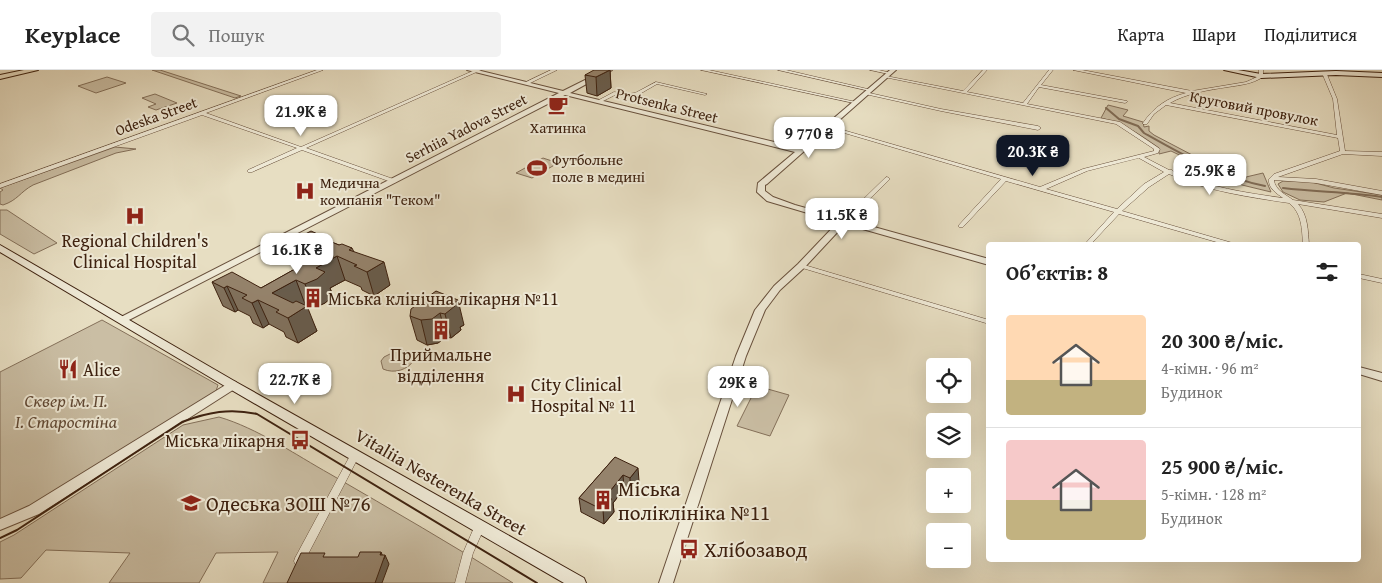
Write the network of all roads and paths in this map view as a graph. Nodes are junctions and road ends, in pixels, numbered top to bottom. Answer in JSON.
{"nodes":[{"id":1,"x":34,"y":70,"type":"edge"},
{"id":2,"x":320,"y":70,"type":"edge"},
{"id":3,"x":475,"y":70,"type":"edge"},
{"id":4,"x":555,"y":70,"type":"edge"},
{"id":5,"x":609,"y":70,"type":"edge"},
{"id":6,"x":703,"y":70,"type":"edge"},
{"id":7,"x":780,"y":70,"type":"edge"},
{"id":8,"x":872,"y":70,"type":"edge"},
{"id":9,"x":985,"y":70,"type":"edge"},
{"id":10,"x":1051,"y":70,"type":"edge"},
{"id":11,"x":1074,"y":70,"type":"edge"},
{"id":12,"x":1228,"y":70,"type":"edge"},
{"id":13,"x":1261,"y":73,"type":"edge"},
{"id":14,"x":1324,"y":73,"type":"junction"},
{"id":15,"x":890,"y":74,"type":"edge"},
{"id":16,"x":1382,"y":75,"type":"edge"},
{"id":17,"x":0,"y":78,"type":"edge"},
{"id":18,"x":526,"y":83,"type":"junction"},
{"id":19,"x":1039,"y":86,"type":"junction"},
{"id":20,"x":868,"y":91,"type":"junction"},
{"id":21,"x":964,"y":92,"type":"junction"},
{"id":22,"x":1190,"y":92,"type":"junction"},
{"id":23,"x":565,"y":93,"type":"junction"},
{"id":24,"x":705,"y":94,"type":"dead end"},
{"id":25,"x":598,"y":101,"type":"junction"},
{"id":26,"x":854,"y":102,"type":"junction"},
{"id":27,"x":1125,"y":102,"type":"dead end"},
{"id":28,"x":1165,"y":103,"type":"junction"},
{"id":29,"x":1024,"y":104,"type":"junction"},
{"id":30,"x":201,"y":114,"type":"junction"},
{"id":31,"x":1145,"y":123,"type":"dead end"},
{"id":32,"x":827,"y":127,"type":"junction"},
{"id":33,"x":1038,"y":128,"type":"dead end"},
{"id":34,"x":1339,"y":138,"type":"junction"},
{"id":35,"x":300,"y":148,"type":"junction"},
{"id":36,"x":801,"y":151,"type":"junction"},
{"id":37,"x":1343,"y":152,"type":"junction"},
{"id":38,"x":1382,"y":154,"type":"edge"},
{"id":39,"x":1139,"y":156,"type":"junction"},
{"id":40,"x":250,"y":171,"type":"dead end"},
{"id":41,"x":1170,"y":172,"type":"junction"},
{"id":42,"x":1272,"y":178,"type":"junction"},
{"id":43,"x":887,"y":179,"type":"dead end"},
{"id":44,"x":1004,"y":179,"type":"junction"},
{"id":45,"x":394,"y":181,"type":"junction"},
{"id":46,"x":0,"y":186,"type":"edge"},
{"id":47,"x":1040,"y":189,"type":"junction"},
{"id":48,"x":1382,"y":193,"type":"edge"},
{"id":49,"x":1291,"y":200,"type":"junction"},
{"id":50,"x":1116,"y":212,"type":"junction"},
{"id":51,"x":1382,"y":216,"type":"edge"},
{"id":52,"x":843,"y":222,"type":"junction"},
{"id":53,"x":960,"y":226,"type":"dead end"},
{"id":54,"x":1207,"y":238,"type":"junction"},
{"id":55,"x":1090,"y":242,"type":"edge"},
{"id":56,"x":1206,"y":242,"type":"edge"},
{"id":57,"x":1222,"y":242,"type":"edge"},
{"id":58,"x":1306,"y":242,"type":"edge"},
{"id":59,"x":0,"y":248,"type":"edge"},
{"id":60,"x":986,"y":261,"type":"edge"},
{"id":61,"x":801,"y":266,"type":"junction"},
{"id":62,"x":1361,"y":276,"type":"edge"},
{"id":63,"x":1382,"y":281,"type":"edge"},
{"id":64,"x":122,"y":320,"type":"junction"},
{"id":65,"x":986,"y":321,"type":"edge"},
{"id":66,"x":1361,"y":371,"type":"edge"},
{"id":67,"x":1382,"y":376,"type":"edge"},
{"id":68,"x":232,"y":385,"type":"junction"},
{"id":69,"x":355,"y":454,"type":"junction"},
{"id":70,"x":0,"y":525,"type":"edge"},
{"id":71,"x":480,"y":526,"type":"junction"},
{"id":72,"x":292,"y":574,"type":"edge"},
{"id":73,"x":460,"y":583,"type":"edge"},
{"id":74,"x":578,"y":583,"type":"edge"},
{"id":75,"x":666,"y":583,"type":"edge"}],
"edges":[{"from":1,"to":17,"type":"main road"},
{"from":2,"to":30,"type":"street","name":"Odeska Street"},
{"from":3,"to":18,"type":"street","name":"Protsenka Street"},
{"from":3,"to":35,"type":"street"},
{"from":4,"to":18,"type":"street"},
{"from":5,"to":23,"type":"street","name":"Serhiia Yadova Street"},
{"from":6,"to":26,"type":"street"},
{"from":7,"to":20,"type":"street"},
{"from":8,"to":15,"type":"street"},
{"from":9,"to":21,"type":"street"},
{"from":10,"to":19,"type":"street"},
{"from":11,"to":22,"type":"street"},
{"from":12,"to":13,"type":"main road"},
{"from":13,"to":14,"type":"main road"},
{"from":13,"to":22,"type":"street"},
{"from":14,"to":16,"type":"main road"},
{"from":14,"to":34,"type":"street"},
{"from":15,"to":20,"type":"street"},
{"from":15,"to":21,"type":"street"},
{"from":18,"to":23,"type":"street","name":"Protsenka Street"},
{"from":19,"to":27,"type":"street"},
{"from":19,"to":29,"type":"street"},
{"from":20,"to":26,"type":"street"},
{"from":20,"to":33,"type":"street"},
{"from":21,"to":29,"type":"street"},
{"from":22,"to":28,"type":"street"},
{"from":23,"to":25,"type":"street","name":"Protsenka Street"},
{"from":23,"to":45,"type":"street","name":"Serhiia Yadova Street"},
{"from":24,"to":25,"type":"street"},
{"from":25,"to":36,"type":"street","name":"Protsenka Street"},
{"from":26,"to":32,"type":"street"},
{"from":28,"to":31,"type":"street"},
{"from":28,"to":34,"type":"street","name":"Круговий провулок"},
{"from":29,"to":39,"type":"street"},
{"from":30,"to":35,"type":"street"},
{"from":30,"to":46,"type":"street","name":"Odeska Street"},
{"from":32,"to":36,"type":"street"},
{"from":32,"to":44,"type":"street"},
{"from":34,"to":37,"type":"street"},
{"from":35,"to":40,"type":"street"},
{"from":35,"to":45,"type":"street"},
{"from":36,"to":52,"type":"street"},
{"from":37,"to":38,"type":"street"},
{"from":37,"to":42,"type":"street"},
{"from":39,"to":41,"type":"street"},
{"from":39,"to":47,"type":"street"},
{"from":41,"to":49,"type":"street"},
{"from":41,"to":50,"type":"street"},
{"from":42,"to":48,"type":"street"},
{"from":42,"to":49,"type":"street"},
{"from":43,"to":52,"type":"street"},
{"from":44,"to":47,"type":"street"},
{"from":44,"to":53,"type":"street"},
{"from":45,"to":64,"type":"street","name":"Serhiia Yadova Street"},
{"from":47,"to":50,"type":"street"},
{"from":49,"to":51,"type":"street"},
{"from":49,"to":58,"type":"street"},
{"from":50,"to":54,"type":"street"},
{"from":50,"to":55,"type":"street"},
{"from":52,"to":60,"type":"street"},
{"from":52,"to":61,"type":"street"},
{"from":54,"to":56,"type":"street"},
{"from":54,"to":57,"type":"street"},
{"from":59,"to":64,"type":"main road","name":"Vitaliia Nesterenka Street"},
{"from":61,"to":65,"type":"street"},
{"from":61,"to":75,"type":"street"},
{"from":62,"to":63,"type":"street"},
{"from":64,"to":68,"type":"main road","name":"Vitaliia Nesterenka Street"},
{"from":66,"to":67,"type":"street"},
{"from":68,"to":69,"type":"main road","name":"Vitaliia Nesterenka Street"},
{"from":68,"to":70,"type":"street"},
{"from":69,"to":71,"type":"main road","name":"Vitaliia Nesterenka Street"},
{"from":69,"to":72,"type":"street"},
{"from":71,"to":73,"type":"street"},
{"from":71,"to":74,"type":"main road","name":"Vitaliia Nesterenka Street"}]}
